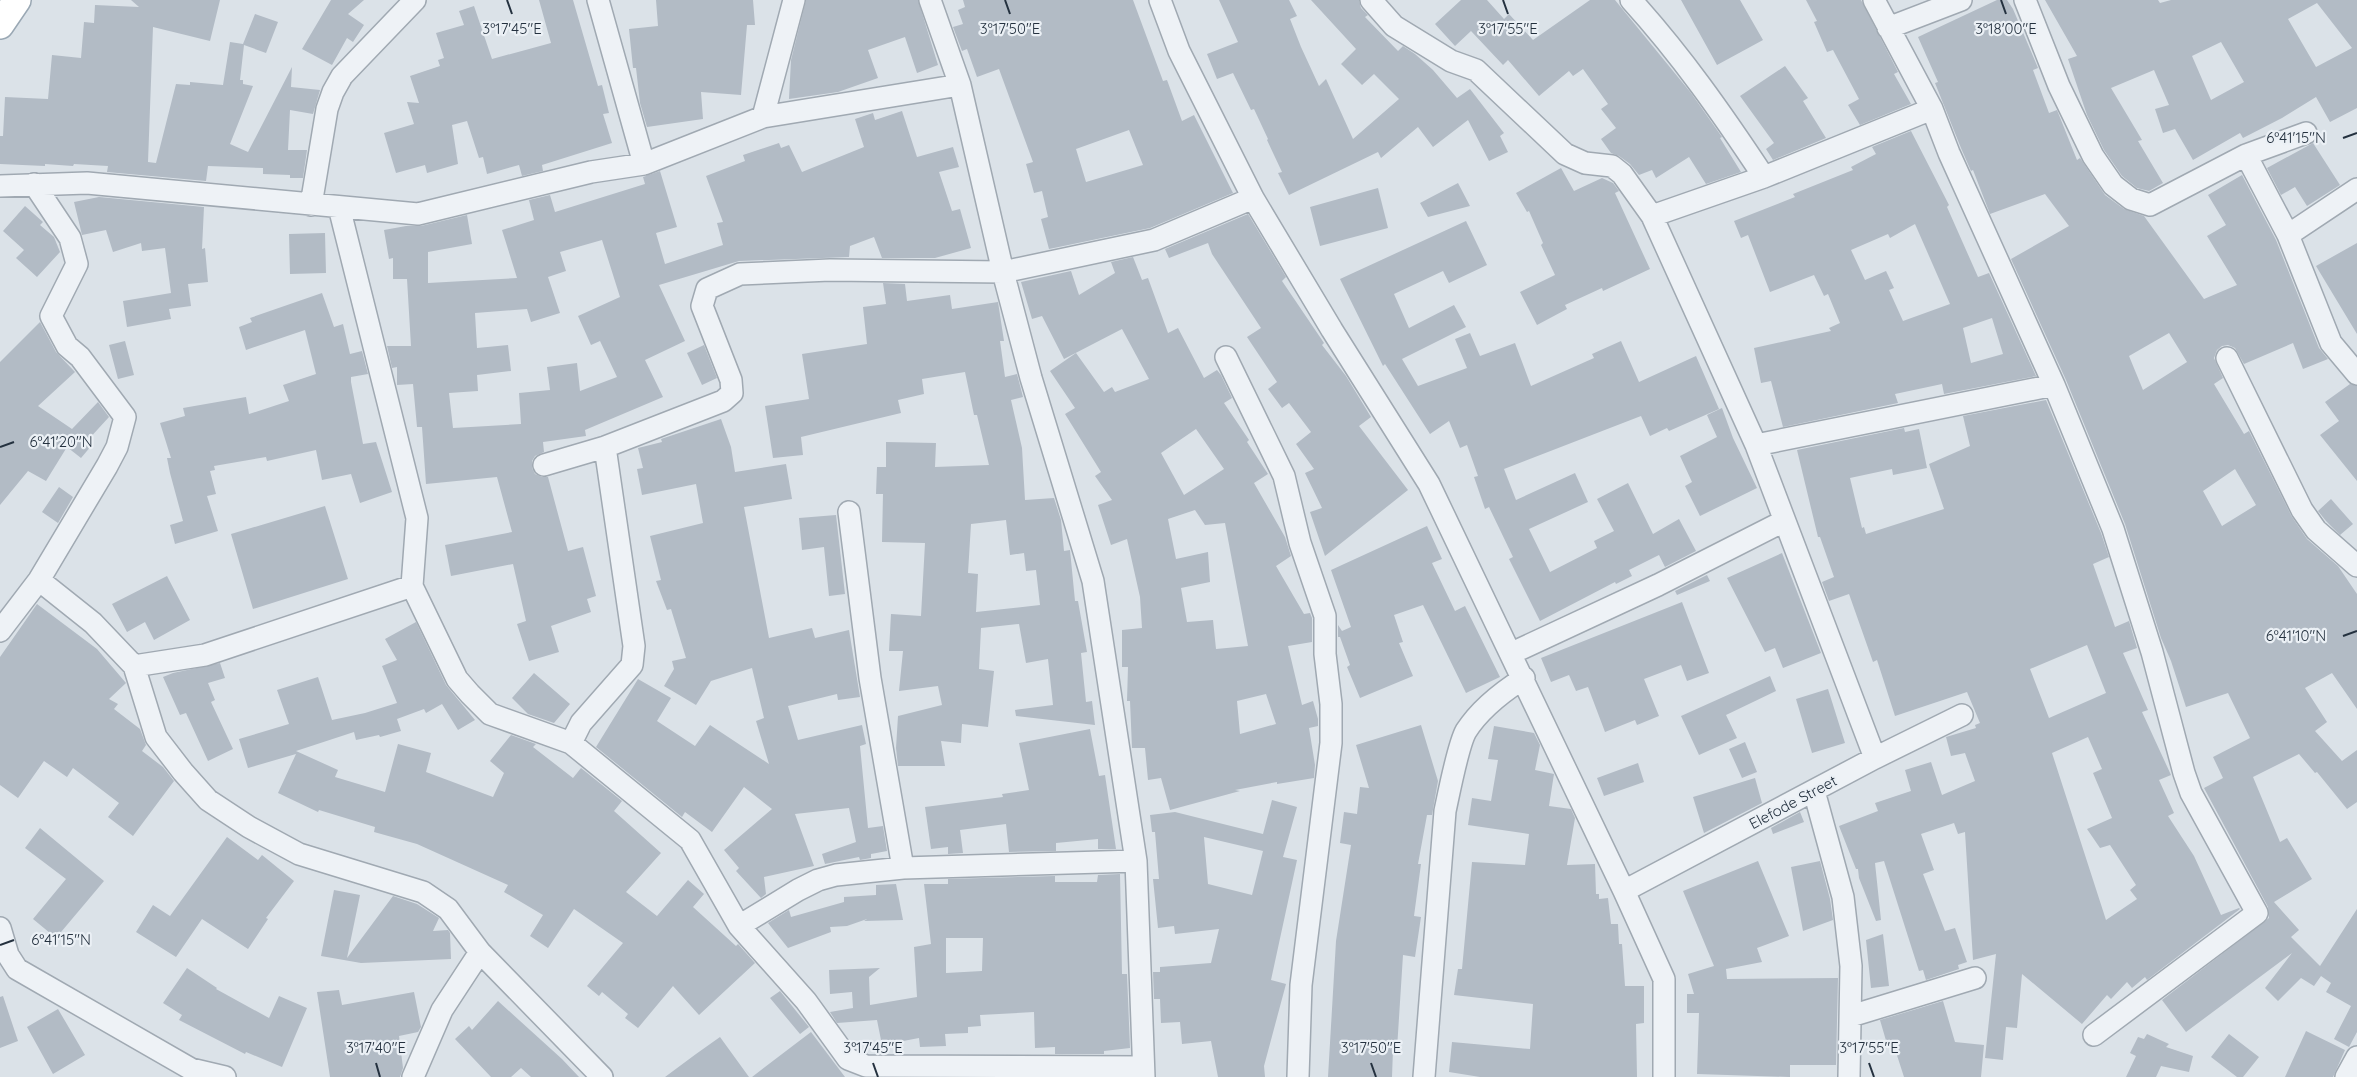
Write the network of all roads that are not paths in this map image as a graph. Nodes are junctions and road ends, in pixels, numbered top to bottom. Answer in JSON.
{"nodes":[{"id":1,"x":17,"y":0,"type":"edge"},
{"id":2,"x":415,"y":0,"type":"edge"},
{"id":3,"x":598,"y":0,"type":"edge"},
{"id":4,"x":794,"y":0,"type":"edge"},
{"id":5,"x":930,"y":0,"type":"edge"},
{"id":6,"x":1160,"y":0,"type":"edge"},
{"id":7,"x":1371,"y":0,"type":"edge"},
{"id":8,"x":1631,"y":0,"type":"edge"},
{"id":9,"x":1874,"y":0,"type":"edge"},
{"id":10,"x":1961,"y":0,"type":"edge"},
{"id":11,"x":2025,"y":0,"type":"edge"},
{"id":12,"x":0,"y":25,"type":"edge"},
{"id":13,"x":1888,"y":27,"type":"junction"},
{"id":14,"x":960,"y":85,"type":"junction"},
{"id":15,"x":1932,"y":109,"type":"junction"},
{"id":16,"x":764,"y":117,"type":"junction"},
{"id":17,"x":2306,"y":133,"type":"dead end"},
{"id":18,"x":2246,"y":155,"type":"junction"},
{"id":19,"x":644,"y":164,"type":"junction"},
{"id":20,"x":1764,"y":177,"type":"junction"},
{"id":21,"x":34,"y":184,"type":"junction"},
{"id":22,"x":0,"y":186,"type":"edge"},
{"id":23,"x":2357,"y":189,"type":"edge"},
{"id":24,"x":1253,"y":198,"type":"junction"},
{"id":25,"x":311,"y":205,"type":"junction"},
{"id":26,"x":339,"y":207,"type":"junction"},
{"id":27,"x":1652,"y":216,"type":"junction"},
{"id":28,"x":2288,"y":235,"type":"junction"},
{"id":29,"x":1003,"y":272,"type":"junction"},
{"id":30,"x":1226,"y":357,"type":"dead end"},
{"id":31,"x":2227,"y":358,"type":"dead end"},
{"id":32,"x":2357,"y":374,"type":"edge"},
{"id":33,"x":2054,"y":385,"type":"junction"},
{"id":34,"x":1756,"y":444,"type":"junction"},
{"id":35,"x":605,"y":447,"type":"junction"},
{"id":36,"x":544,"y":465,"type":"dead end"},
{"id":37,"x":849,"y":512,"type":"dead end"},
{"id":38,"x":1784,"y":521,"type":"junction"},
{"id":39,"x":2357,"y":566,"type":"edge"},
{"id":40,"x":39,"y":580,"type":"junction"},
{"id":41,"x":412,"y":586,"type":"junction"},
{"id":42,"x":0,"y":631,"type":"edge"},
{"id":43,"x":1512,"y":653,"type":"junction"},
{"id":44,"x":134,"y":666,"type":"junction"},
{"id":45,"x":1524,"y":678,"type":"junction"},
{"id":46,"x":1962,"y":715,"type":"dead end"},
{"id":47,"x":571,"y":743,"type":"junction"},
{"id":48,"x":1875,"y":758,"type":"junction"},
{"id":49,"x":1814,"y":791,"type":"junction"},
{"id":50,"x":1136,"y":861,"type":"junction"},
{"id":51,"x":903,"y":868,"type":"junction"},
{"id":52,"x":1624,"y":891,"type":"junction"},
{"id":53,"x":739,"y":926,"type":"junction"},
{"id":54,"x":0,"y":928,"type":"edge"},
{"id":55,"x":480,"y":952,"type":"junction"},
{"id":56,"x":1975,"y":978,"type":"dead end"},
{"id":57,"x":1851,"y":1016,"type":"junction"},
{"id":58,"x":2094,"y":1035,"type":"dead end"},
{"id":59,"x":2357,"y":1057,"type":"edge"},
{"id":60,"x":1144,"y":1072,"type":"edge"},
{"id":61,"x":225,"y":1077,"type":"edge"},
{"id":62,"x":413,"y":1077,"type":"edge"},
{"id":63,"x":602,"y":1077,"type":"edge"},
{"id":64,"x":1298,"y":1077,"type":"edge"},
{"id":65,"x":1424,"y":1077,"type":"edge"},
{"id":66,"x":1664,"y":1077,"type":"edge"},
{"id":67,"x":1849,"y":1077,"type":"edge"},
{"id":68,"x":2346,"y":1077,"type":"edge"}],
"edges":[{"from":1,"to":12,"type":"main road"},
{"from":2,"to":25,"type":"street"},
{"from":3,"to":19,"type":"street"},
{"from":4,"to":16,"type":"street"},
{"from":5,"to":14,"type":"street"},
{"from":6,"to":24,"type":"street"},
{"from":7,"to":27,"type":"street"},
{"from":8,"to":20,"type":"street"},
{"from":9,"to":13,"type":"street"},
{"from":10,"to":13,"type":"street"},
{"from":11,"to":18,"type":"street"},
{"from":13,"to":15,"type":"street"},
{"from":14,"to":16,"type":"street"},
{"from":14,"to":29,"type":"street"},
{"from":15,"to":20,"type":"street"},
{"from":15,"to":33,"type":"street"},
{"from":16,"to":19,"type":"street"},
{"from":17,"to":18,"type":"street"},
{"from":18,"to":28,"type":"street"},
{"from":19,"to":26,"type":"street"},
{"from":20,"to":27,"type":"street"},
{"from":21,"to":22,"type":"street"},
{"from":21,"to":25,"type":"street"},
{"from":21,"to":40,"type":"street"},
{"from":23,"to":28,"type":"street"},
{"from":24,"to":29,"type":"street"},
{"from":24,"to":43,"type":"street"},
{"from":25,"to":26,"type":"street"},
{"from":26,"to":41,"type":"street"},
{"from":27,"to":34,"type":"street"},
{"from":28,"to":32,"type":"street"},
{"from":29,"to":35,"type":"street"},
{"from":29,"to":50,"type":"street"},
{"from":30,"to":64,"type":"street"},
{"from":31,"to":39,"type":"street"},
{"from":33,"to":34,"type":"street"},
{"from":33,"to":58,"type":"street"},
{"from":34,"to":38,"type":"street"},
{"from":35,"to":36,"type":"street"},
{"from":35,"to":47,"type":"street"},
{"from":37,"to":51,"type":"street"},
{"from":38,"to":43,"type":"street"},
{"from":38,"to":48,"type":"street"},
{"from":40,"to":42,"type":"street"},
{"from":40,"to":44,"type":"street"},
{"from":41,"to":44,"type":"street"},
{"from":41,"to":47,"type":"street"},
{"from":43,"to":45,"type":"street"},
{"from":44,"to":55,"type":"street"},
{"from":45,"to":52,"type":"street"},
{"from":45,"to":65,"type":"street"},
{"from":46,"to":48,"type":"street","name":"Elefode Street"},
{"from":47,"to":53,"type":"street"},
{"from":48,"to":49,"type":"street","name":"Elefode Street"},
{"from":49,"to":52,"type":"street","name":"Elefode Street"},
{"from":49,"to":57,"type":"street"},
{"from":50,"to":51,"type":"street"},
{"from":50,"to":60,"type":"street"},
{"from":51,"to":53,"type":"street"},
{"from":52,"to":66,"type":"street"},
{"from":53,"to":60,"type":"street"},
{"from":54,"to":61,"type":"street"},
{"from":55,"to":62,"type":"street"},
{"from":55,"to":63,"type":"street"},
{"from":56,"to":57,"type":"street"},
{"from":57,"to":67,"type":"street"},
{"from":59,"to":68,"type":"street"}]}
